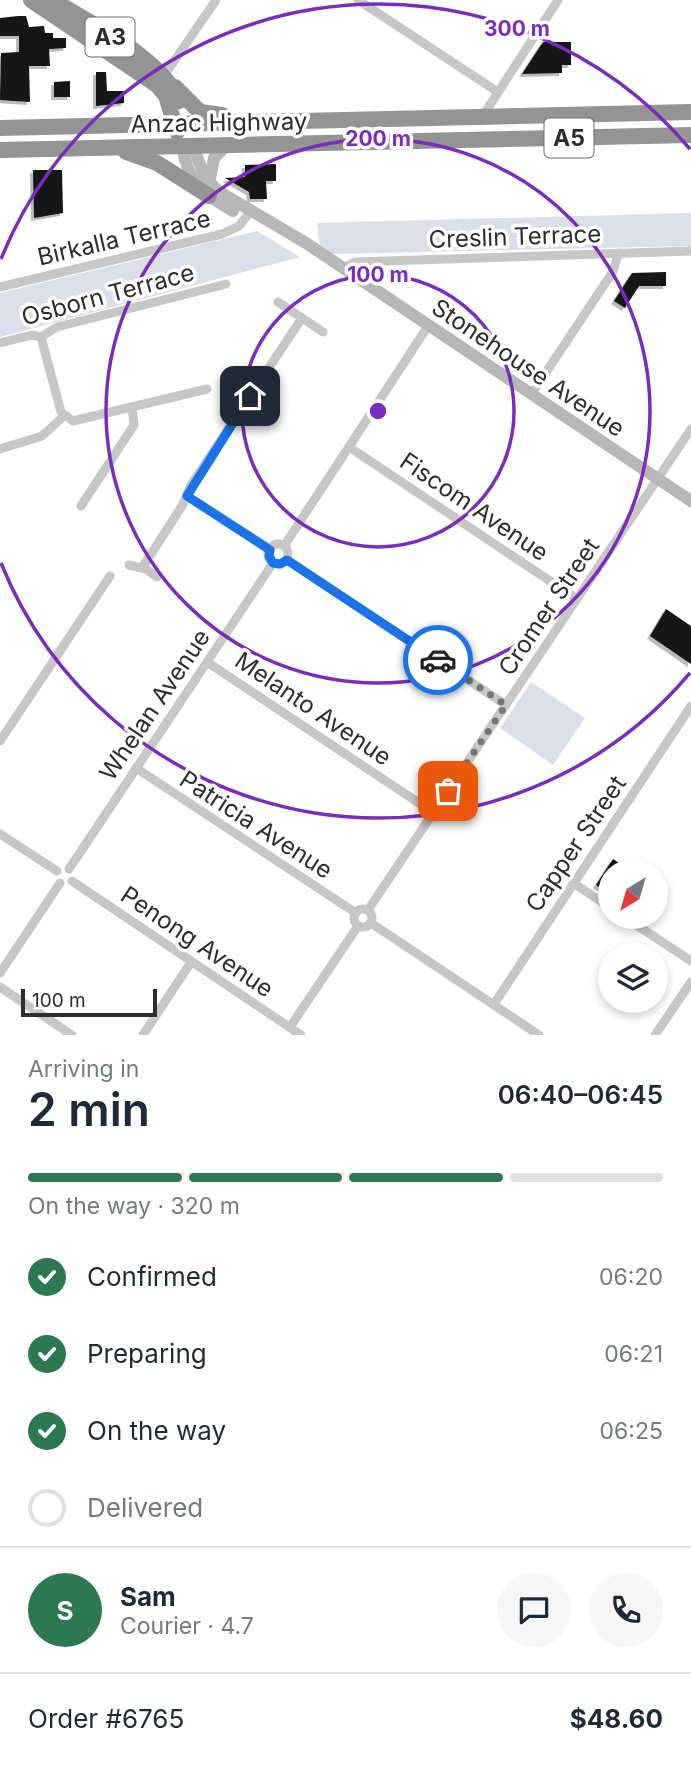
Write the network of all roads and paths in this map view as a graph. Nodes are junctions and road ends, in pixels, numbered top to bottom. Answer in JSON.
{"nodes":[{"id":1,"x":31,"y":0,"type":"edge"},
{"id":2,"x":53,"y":0,"type":"edge"},
{"id":3,"x":216,"y":0,"type":"edge"},
{"id":4,"x":358,"y":0,"type":"edge"},
{"id":5,"x":558,"y":0,"type":"edge"},
{"id":6,"x":165,"y":83,"type":"junction"},
{"id":7,"x":498,"y":92,"type":"junction"},
{"id":8,"x":691,"y":112,"type":"edge"},
{"id":9,"x":482,"y":117,"type":"junction"},
{"id":10,"x":430,"y":118,"type":"junction"},
{"id":11,"x":413,"y":119,"type":"junction"},
{"id":12,"x":292,"y":122,"type":"junction"},
{"id":13,"x":180,"y":124,"type":"junction"},
{"id":14,"x":136,"y":125,"type":"junction"},
{"id":15,"x":0,"y":128,"type":"edge"},
{"id":16,"x":691,"y":135,"type":"edge"},
{"id":17,"x":447,"y":142,"type":"junction"},
{"id":18,"x":415,"y":143,"type":"junction"},
{"id":19,"x":111,"y":147,"type":"junction"},
{"id":20,"x":187,"y":147,"type":"junction"},
{"id":21,"x":225,"y":147,"type":"junction"},
{"id":22,"x":1,"y":149,"type":"edge"},
{"id":23,"x":209,"y":190,"type":"junction"},
{"id":24,"x":248,"y":216,"type":"junction"},
{"id":25,"x":691,"y":251,"type":"edge"},
{"id":26,"x":620,"y":253,"type":"junction"},
{"id":27,"x":342,"y":269,"type":"junction"},
{"id":28,"x":226,"y":284,"type":"dead end"},
{"id":29,"x":0,"y":287,"type":"edge"},
{"id":30,"x":278,"y":302,"type":"dead end"},
{"id":31,"x":302,"y":317,"type":"junction"},
{"id":32,"x":428,"y":326,"type":"junction"},
{"id":33,"x":323,"y":332,"type":"dead end"},
{"id":34,"x":41,"y":337,"type":"junction"},
{"id":35,"x":0,"y":343,"type":"edge"},
{"id":36,"x":207,"y":389,"type":"dead end"},
{"id":37,"x":531,"y":395,"type":"junction"},
{"id":38,"x":132,"y":408,"type":"junction"},
{"id":39,"x":64,"y":416,"type":"junction"},
{"id":40,"x":691,"y":429,"type":"edge"},
{"id":41,"x":349,"y":447,"type":"junction"},
{"id":42,"x":0,"y":449,"type":"edge"},
{"id":43,"x":658,"y":479,"type":"junction"},
{"id":44,"x":187,"y":496,"type":"junction"},
{"id":45,"x":691,"y":501,"type":"edge"},
{"id":46,"x":81,"y":506,"type":"dead end"},
{"id":47,"x":284,"y":546,"type":"junction"},
{"id":48,"x":270,"y":550,"type":"junction"},
{"id":49,"x":287,"y":560,"type":"junction"},
{"id":50,"x":273,"y":563,"type":"junction"},
{"id":51,"x":129,"y":565,"type":"dead end"},
{"id":52,"x":142,"y":568,"type":"junction"},
{"id":53,"x":110,"y":576,"type":"dead end"},
{"id":54,"x":157,"y":577,"type":"dead end"},
{"id":55,"x":577,"y":599,"type":"junction"},
{"id":56,"x":207,"y":662,"type":"junction"},
{"id":57,"x":506,"y":705,"type":"junction"},
{"id":58,"x":689,"y":713,"type":"edge"},
{"id":59,"x":0,"y":741,"type":"edge"},
{"id":60,"x":136,"y":768,"type":"junction"},
{"id":61,"x":434,"y":813,"type":"junction"},
{"id":62,"x":0,"y":834,"type":"edge"},
{"id":63,"x":69,"y":869,"type":"junction"},
{"id":64,"x":57,"y":871,"type":"junction"},
{"id":65,"x":72,"y":881,"type":"junction"},
{"id":66,"x":60,"y":883,"type":"junction"},
{"id":67,"x":573,"y":883,"type":"junction"},
{"id":68,"x":598,"y":899,"type":"edge"},
{"id":69,"x":368,"y":910,"type":"junction"},
{"id":70,"x":356,"y":913,"type":"junction"},
{"id":71,"x":371,"y":923,"type":"junction"},
{"id":72,"x":358,"y":926,"type":"junction"},
{"id":73,"x":642,"y":929,"type":"edge"},
{"id":74,"x":691,"y":961,"type":"edge"},
{"id":75,"x":191,"y":962,"type":"junction"},
{"id":76,"x":0,"y":973,"type":"edge"},
{"id":77,"x":691,"y":982,"type":"edge"},
{"id":78,"x":0,"y":987,"type":"edge"},
{"id":79,"x":680,"y":999,"type":"junction"},
{"id":80,"x":494,"y":1004,"type":"junction"},
{"id":81,"x":691,"y":1006,"type":"edge"},
{"id":82,"x":290,"y":1027,"type":"junction"},
{"id":83,"x":72,"y":1035,"type":"edge"},
{"id":84,"x":143,"y":1035,"type":"edge"},
{"id":85,"x":301,"y":1035,"type":"edge"},
{"id":86,"x":539,"y":1035,"type":"edge"},
{"id":87,"x":655,"y":1035,"type":"edge"}],
"edges":[{"from":1,"to":6,"type":"highway","number":"A3"},
{"from":2,"to":6,"type":"highway","number":"A3"},
{"from":3,"to":6,"type":"street"},
{"from":4,"to":7,"type":"street"},
{"from":5,"to":7,"type":"street"},
{"from":6,"to":12,"type":"highway"},
{"from":6,"to":13,"type":"highway","number":"A3"},
{"from":6,"to":14,"type":"highway"},
{"from":7,"to":9,"type":"street"},
{"from":8,"to":9,"type":"highway","name":"Anzac Highway","number":"A5"},
{"from":9,"to":10,"type":"highway","name":"Anzac Highway","number":"A5"},
{"from":10,"to":11,"type":"highway","name":"Anzac Highway","number":"A5"},
{"from":10,"to":17,"type":"highway"},
{"from":11,"to":12,"type":"highway","name":"Anzac Highway","number":"A5"},
{"from":11,"to":18,"type":"highway"},
{"from":12,"to":13,"type":"highway","name":"Anzac Highway","number":"A5"},
{"from":13,"to":14,"type":"highway","name":"Anzac Highway","number":"A5"},
{"from":13,"to":20,"type":"highway","number":"A3"},
{"from":14,"to":15,"type":"highway","name":"Anzac Highway","number":"A5"},
{"from":16,"to":17,"type":"highway","name":"Anzac Highway","number":"A5"},
{"from":17,"to":18,"type":"highway","name":"Anzac Highway","number":"A5"},
{"from":18,"to":21,"type":"highway","name":"Anzac Highway","number":"A5"},
{"from":19,"to":20,"type":"highway","name":"Anzac Highway","number":"A5"},
{"from":19,"to":22,"type":"highway","name":"Anzac Highway","number":"A5"},
{"from":19,"to":23,"type":"highway"},
{"from":20,"to":21,"type":"highway","name":"Anzac Highway","number":"A5"},
{"from":20,"to":23,"type":"street","name":"Stonehouse Avenue"},
{"from":21,"to":23,"type":"street"},
{"from":23,"to":24,"type":"street","name":"Stonehouse Avenue"},
{"from":24,"to":27,"type":"street","name":"Stonehouse Avenue"},
{"from":24,"to":29,"type":"street","name":"Birkalla Terrace"},
{"from":25,"to":26,"type":"street","name":"Creslin Terrace"},
{"from":26,"to":27,"type":"street","name":"Creslin Terrace"},
{"from":26,"to":37,"type":"street"},
{"from":27,"to":32,"type":"street","name":"Stonehouse Avenue"},
{"from":28,"to":34,"type":"street","name":"Osborn Terrace"},
{"from":30,"to":31,"type":"street"},
{"from":31,"to":33,"type":"street"},
{"from":31,"to":44,"type":"street"},
{"from":32,"to":37,"type":"street","name":"Stonehouse Avenue"},
{"from":32,"to":41,"type":"street"},
{"from":34,"to":35,"type":"street","name":"Osborn Terrace"},
{"from":34,"to":39,"type":"street"},
{"from":36,"to":38,"type":"street"},
{"from":37,"to":43,"type":"street","name":"Stonehouse Avenue"},
{"from":38,"to":39,"type":"street"},
{"from":38,"to":46,"type":"street"},
{"from":39,"to":42,"type":"street"},
{"from":40,"to":43,"type":"street","name":"Cromer Street"},
{"from":41,"to":47,"type":"street"},
{"from":41,"to":55,"type":"street","name":"Fiscom Avenue"},
{"from":43,"to":45,"type":"street","name":"Stonehouse Avenue"},
{"from":43,"to":55,"type":"street","name":"Cromer Street"},
{"from":44,"to":48,"type":"street"},
{"from":44,"to":52,"type":"street"},
{"from":47,"to":48,"type":"street"},
{"from":47,"to":49,"type":"street"},
{"from":48,"to":50,"type":"street"},
{"from":49,"to":50,"type":"street"},
{"from":49,"to":57,"type":"street"},
{"from":50,"to":56,"type":"street","name":"Whelan Avenue"},
{"from":51,"to":52,"type":"street"},
{"from":52,"to":54,"type":"street"},
{"from":53,"to":59,"type":"street"},
{"from":55,"to":57,"type":"street","name":"Cromer Street"},
{"from":56,"to":60,"type":"street","name":"Whelan Avenue"},
{"from":56,"to":61,"type":"street","name":"Melanto Avenue"},
{"from":57,"to":61,"type":"street","name":"Cromer Street"},
{"from":58,"to":67,"type":"street","name":"Capper Street"},
{"from":60,"to":63,"type":"street","name":"Whelan Avenue"},
{"from":60,"to":70,"type":"street","name":"Patricia Avenue"},
{"from":61,"to":69,"type":"street","name":"Cromer Street"},
{"from":62,"to":64,"type":"street"},
{"from":63,"to":64,"type":"street"},
{"from":63,"to":65,"type":"street"},
{"from":64,"to":66,"type":"street"},
{"from":65,"to":66,"type":"street"},
{"from":65,"to":75,"type":"street","name":"Penong Avenue"},
{"from":66,"to":76,"type":"street"},
{"from":67,"to":68,"type":"street"},
{"from":67,"to":80,"type":"street","name":"Capper Street"},
{"from":69,"to":70,"type":"street"},
{"from":69,"to":71,"type":"street"},
{"from":70,"to":72,"type":"street"},
{"from":71,"to":72,"type":"street"},
{"from":71,"to":80,"type":"street"},
{"from":72,"to":82,"type":"street"},
{"from":73,"to":74,"type":"street"},
{"from":75,"to":82,"type":"street","name":"Penong Avenue"},
{"from":75,"to":84,"type":"street"},
{"from":77,"to":79,"type":"street"},
{"from":78,"to":83,"type":"street"},
{"from":79,"to":81,"type":"street"},
{"from":79,"to":87,"type":"street"},
{"from":80,"to":86,"type":"street"},
{"from":82,"to":85,"type":"street","name":"Penong Avenue"}]}
